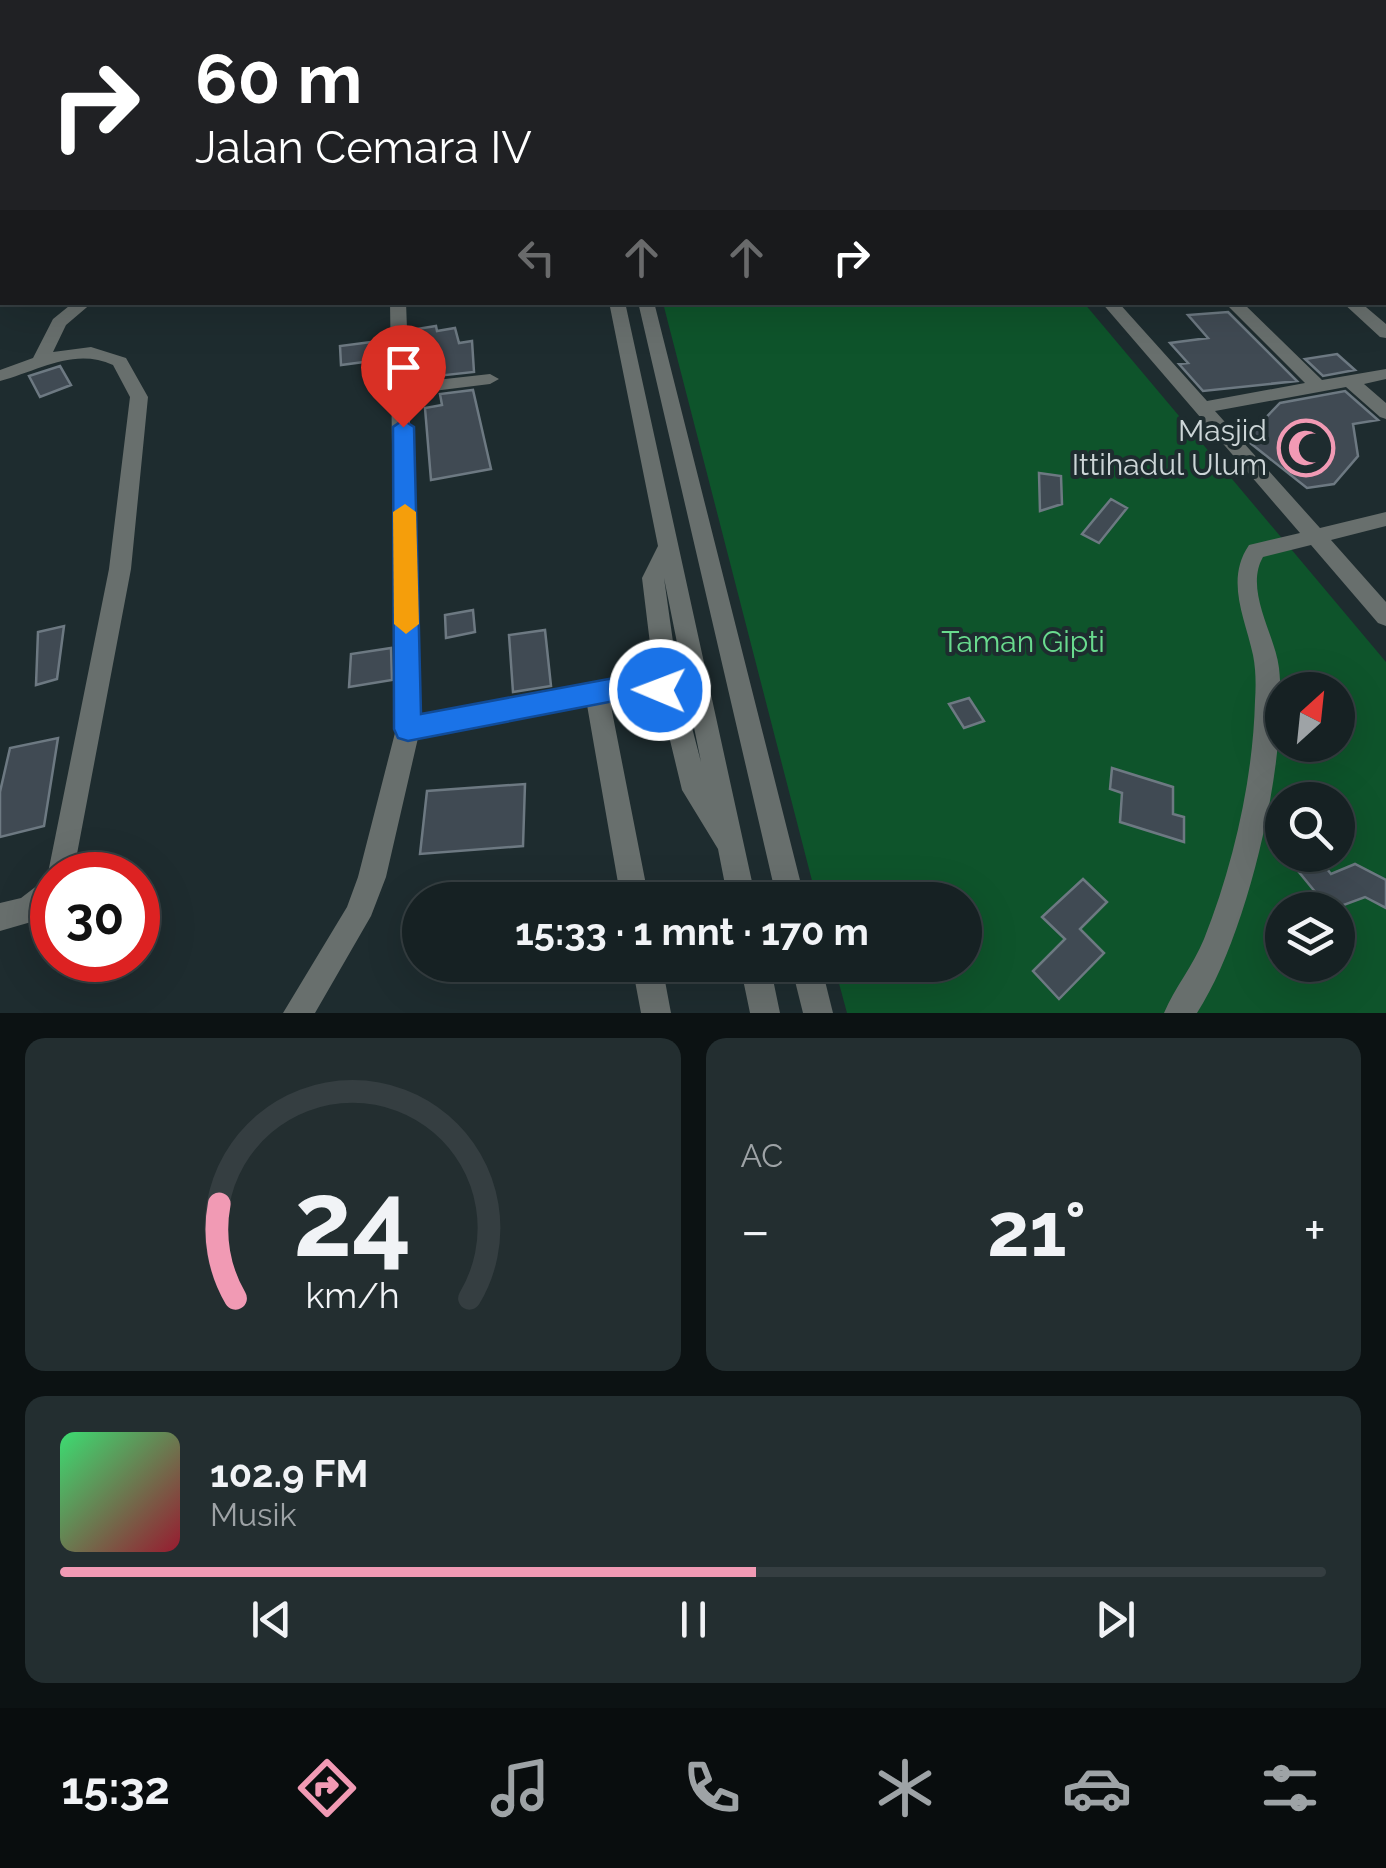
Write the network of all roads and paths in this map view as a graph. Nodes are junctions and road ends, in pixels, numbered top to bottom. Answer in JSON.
{"nodes":[{"id":1,"x":82,"y":305,"type":"edge"},
{"id":2,"x":398,"y":305,"type":"edge"},
{"id":3,"x":617,"y":305,"type":"edge"},
{"id":4,"x":647,"y":305,"type":"edge"},
{"id":5,"x":1112,"y":305,"type":"edge"},
{"id":6,"x":1235,"y":305,"type":"edge"},
{"id":7,"x":1353,"y":305,"type":"edge"},
{"id":8,"x":1386,"y":333,"type":"edge"},
{"id":9,"x":40,"y":362,"type":"junction"},
{"id":10,"x":1386,"y":374,"type":"edge"},
{"id":11,"x":0,"y":376,"type":"edge"},
{"id":12,"x":490,"y":379,"type":"dead end"},
{"id":13,"x":1350,"y":381,"type":"junction"},
{"id":14,"x":1319,"y":387,"type":"junction"},
{"id":15,"x":402,"y":389,"type":"junction"},
{"id":16,"x":1202,"y":408,"type":"junction"},
{"id":17,"x":1386,"y":413,"type":"edge"},
{"id":18,"x":1386,"y":519,"type":"edge"},
{"id":19,"x":1317,"y":537,"type":"junction"},
{"id":20,"x":667,"y":548,"type":"junction"},
{"id":21,"x":1386,"y":617,"type":"edge"},
{"id":22,"x":646,"y":684,"type":"junction"},
{"id":23,"x":596,"y":691,"type":"junction"},
{"id":24,"x":408,"y":729,"type":"junction"},
{"id":25,"x":732,"y":848,"type":"junction"},
{"id":26,"x":64,"y":852,"type":"edge"},
{"id":27,"x":632,"y":882,"type":"edge"},
{"id":28,"x":739,"y":882,"type":"edge"},
{"id":29,"x":786,"y":882,"type":"edge"},
{"id":30,"x":30,"y":908,"type":"edge"},
{"id":31,"x":0,"y":917,"type":"edge"},
{"id":32,"x":650,"y":982,"type":"edge"},
{"id":33,"x":758,"y":982,"type":"edge"},
{"id":34,"x":810,"y":982,"type":"edge"},
{"id":35,"x":298,"y":1013,"type":"edge"},
{"id":36,"x":656,"y":1013,"type":"edge"},
{"id":37,"x":764,"y":1013,"type":"edge"},
{"id":38,"x":818,"y":1013,"type":"edge"},
{"id":39,"x":1179,"y":1013,"type":"edge"}],
"edges":[{"from":1,"to":9,"type":"street"},
{"from":2,"to":15,"type":"street"},
{"from":3,"to":20,"type":"street"},
{"from":4,"to":29,"type":"street"},
{"from":5,"to":16,"type":"street"},
{"from":6,"to":14,"type":"street"},
{"from":7,"to":8,"type":"street"},
{"from":9,"to":11,"type":"street"},
{"from":9,"to":26,"type":"street"},
{"from":10,"to":13,"type":"street"},
{"from":12,"to":15,"type":"street"},
{"from":13,"to":14,"type":"street"},
{"from":13,"to":17,"type":"street"},
{"from":14,"to":16,"type":"street"},
{"from":15,"to":24,"type":"street"},
{"from":16,"to":19,"type":"street"},
{"from":18,"to":19,"type":"street"},
{"from":19,"to":21,"type":"street"},
{"from":19,"to":39,"type":"street"},
{"from":20,"to":22,"type":"street"},
{"from":20,"to":25,"type":"street"},
{"from":22,"to":23,"type":"street"},
{"from":22,"to":25,"type":"street"},
{"from":23,"to":24,"type":"street"},
{"from":23,"to":27,"type":"street"},
{"from":24,"to":35,"type":"street"},
{"from":25,"to":28,"type":"street"},
{"from":30,"to":31,"type":"street"},
{"from":32,"to":36,"type":"street"},
{"from":33,"to":37,"type":"street"},
{"from":34,"to":38,"type":"street"}]}
